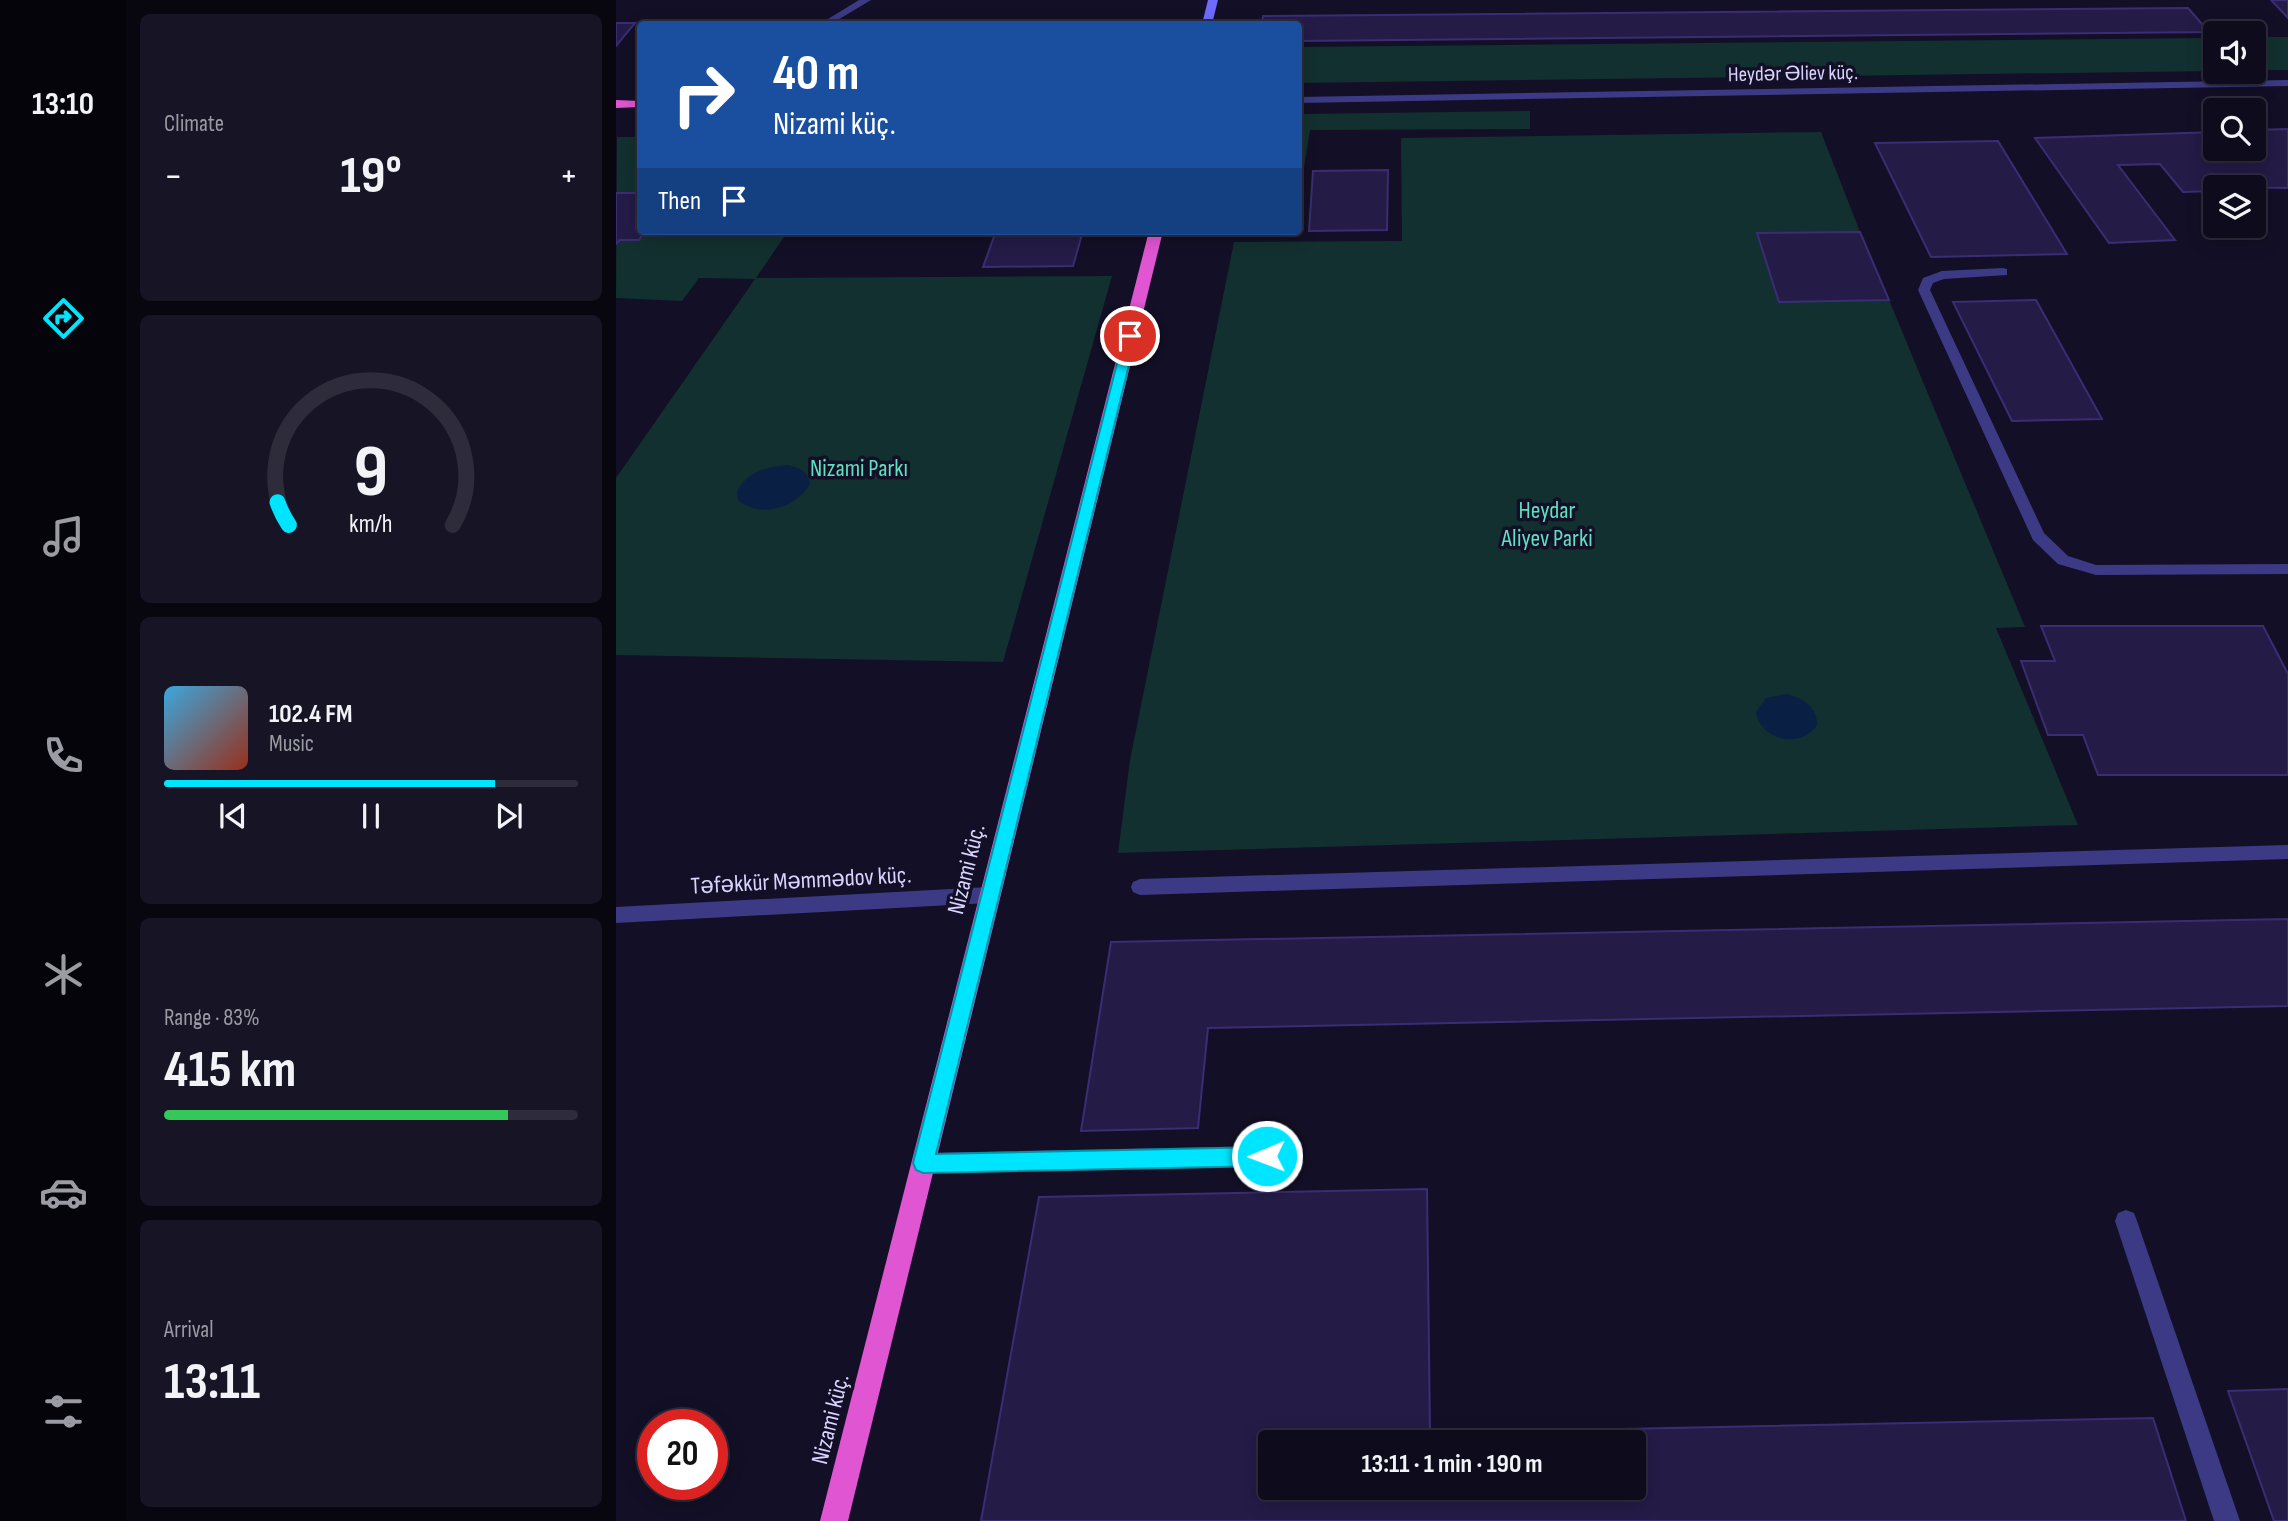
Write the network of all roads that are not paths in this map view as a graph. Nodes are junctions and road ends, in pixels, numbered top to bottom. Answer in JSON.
{"nodes":[{"id":1,"x":866,"y":0,"type":"edge"},
{"id":2,"x":1213,"y":0,"type":"edge"},
{"id":3,"x":832,"y":19,"type":"dead end"},
{"id":4,"x":1208,"y":21,"type":"edge"},
{"id":5,"x":2288,"y":83,"type":"edge"},
{"id":6,"x":1302,"y":100,"type":"edge"},
{"id":7,"x":616,"y":104,"type":"edge"},
{"id":8,"x":637,"y":104,"type":"edge"},
{"id":9,"x":1155,"y":235,"type":"edge"},
{"id":10,"x":2003,"y":272,"type":"dead end"},
{"id":11,"x":2288,"y":569,"type":"edge"},
{"id":12,"x":2288,"y":852,"type":"edge"},
{"id":13,"x":1140,"y":887,"type":"dead end"},
{"id":14,"x":988,"y":895,"type":"junction"},
{"id":15,"x":616,"y":915,"type":"edge"},
{"id":16,"x":1267,"y":1156,"type":"dead end"},
{"id":17,"x":923,"y":1163,"type":"junction"},
{"id":18,"x":2126,"y":1221,"type":"dead end"},
{"id":19,"x":834,"y":1521,"type":"edge"},
{"id":20,"x":2227,"y":1521,"type":"edge"}],
"edges":[{"from":1,"to":3,"type":"street"},
{"from":2,"to":4,"type":"main road"},
{"from":5,"to":6,"type":"street","name":"Heydər Əliev küç."},
{"from":7,"to":8,"type":"highway"},
{"from":9,"to":14,"type":"highway","name":"Nizami küç."},
{"from":10,"to":11,"type":"street"},
{"from":12,"to":13,"type":"street"},
{"from":14,"to":15,"type":"street","name":"Təfəkkür Məmmədov küç."},
{"from":14,"to":17,"type":"highway","name":"Nizami küç."},
{"from":16,"to":17,"type":"street"},
{"from":17,"to":19,"type":"highway","name":"Nizami küç."},
{"from":18,"to":20,"type":"street"}]}
